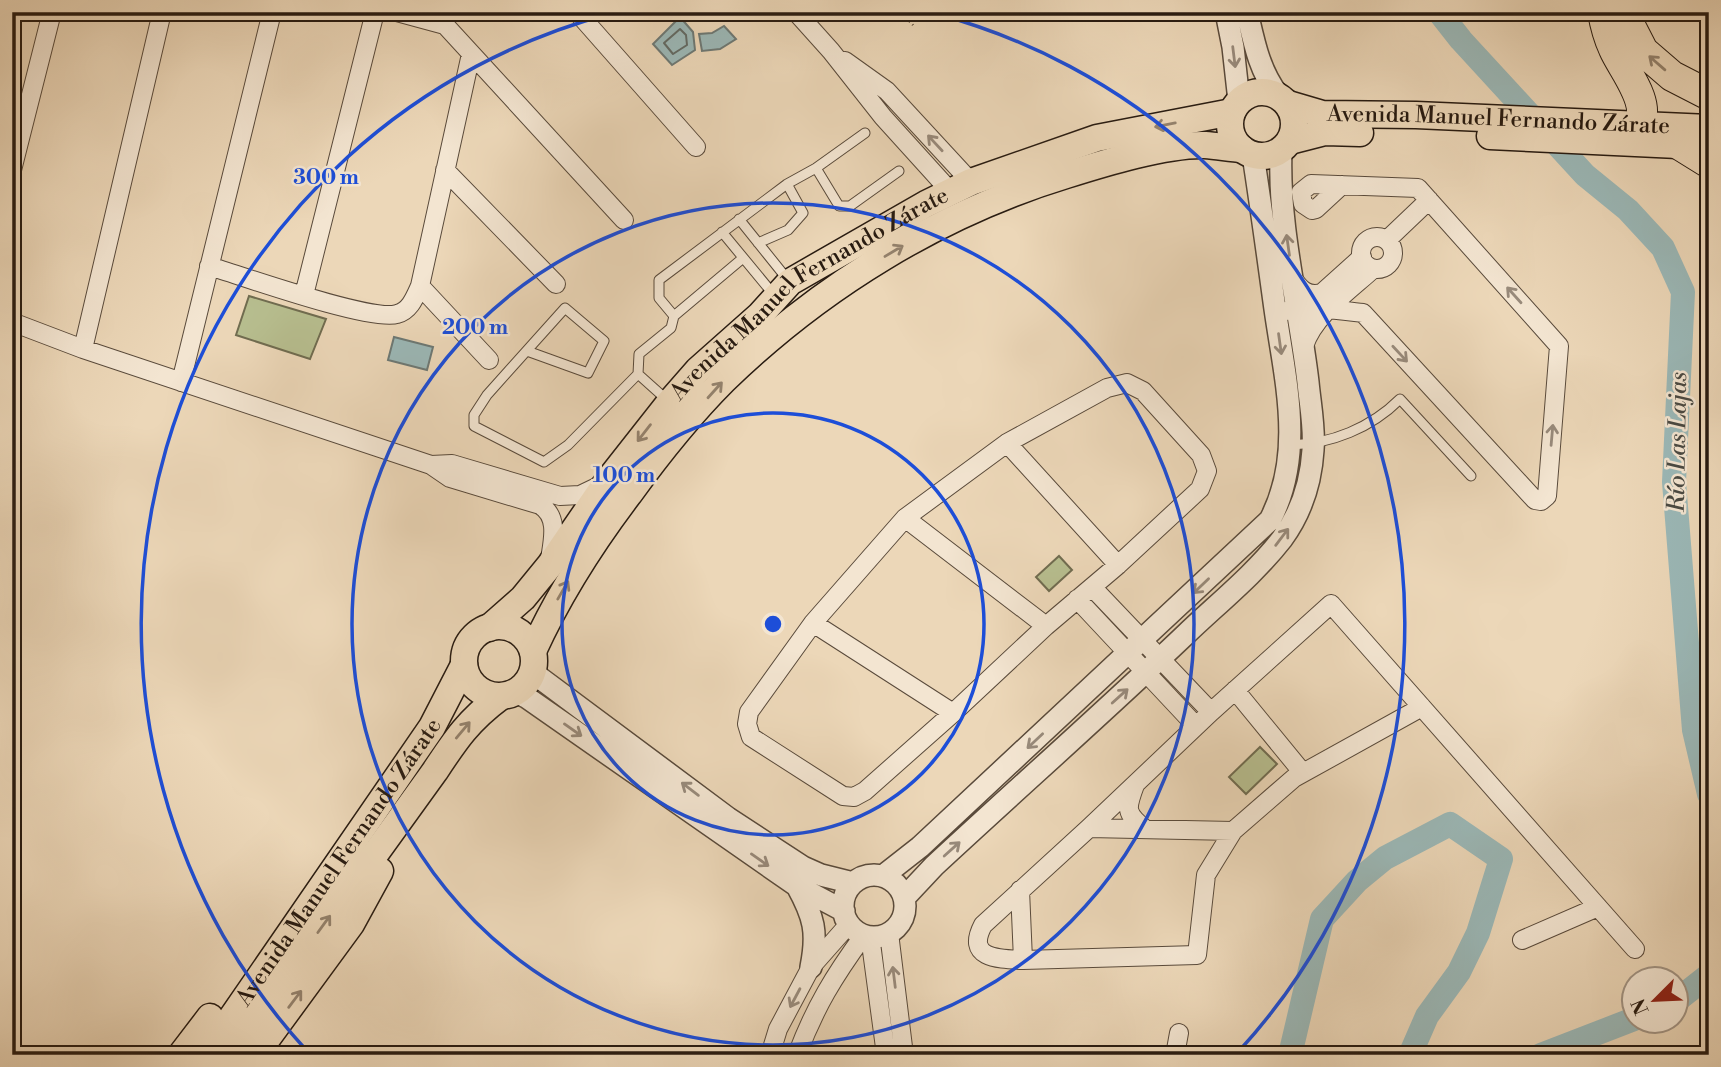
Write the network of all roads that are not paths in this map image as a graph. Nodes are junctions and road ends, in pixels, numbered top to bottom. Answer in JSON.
{"nodes":[{"id":1,"x":52,"y":12,"type":"edge"},
{"id":2,"x":162,"y":12,"type":"edge"},
{"id":3,"x":272,"y":12,"type":"edge"},
{"id":4,"x":375,"y":12,"type":"edge"},
{"id":5,"x":397,"y":12,"type":"edge"},
{"id":6,"x":578,"y":12,"type":"edge"},
{"id":7,"x":796,"y":12,"type":"edge"},
{"id":8,"x":1226,"y":12,"type":"edge"},
{"id":9,"x":1247,"y":12,"type":"edge"},
{"id":10,"x":1603,"y":12,"type":"edge"},
{"id":11,"x":1623,"y":12,"type":"edge"},
{"id":12,"x":471,"y":54,"type":"junction"},
{"id":13,"x":1709,"y":95,"type":"edge"},
{"id":14,"x":1283,"y":100,"type":"junction"},
{"id":15,"x":1235,"y":107,"type":"junction"},
{"id":16,"x":1709,"y":128,"type":"edge"},
{"id":17,"x":865,"y":133,"type":"dead end"},
{"id":18,"x":1661,"y":137,"type":"edge"},
{"id":19,"x":1285,"y":146,"type":"junction"},
{"id":20,"x":696,"y":147,"type":"dead end"},
{"id":21,"x":1248,"y":152,"type":"junction"},
{"id":22,"x":1709,"y":163,"type":"edge"},
{"id":23,"x":816,"y":168,"type":"junction"},
{"id":24,"x":12,"y":170,"type":"edge"},
{"id":25,"x":445,"y":170,"type":"junction"},
{"id":26,"x":899,"y":171,"type":"dead end"},
{"id":27,"x":788,"y":184,"type":"junction"},
{"id":28,"x":1342,"y":185,"type":"dead end"},
{"id":29,"x":960,"y":187,"type":"junction"},
{"id":30,"x":1429,"y":200,"type":"junction"},
{"id":31,"x":739,"y":219,"type":"junction"},
{"id":32,"x":624,"y":220,"type":"dead end"},
{"id":33,"x":722,"y":232,"type":"junction"},
{"id":34,"x":1387,"y":240,"type":"junction"},
{"id":35,"x":758,"y":243,"type":"junction"},
{"id":36,"x":743,"y":258,"type":"junction"},
{"id":37,"x":1367,"y":263,"type":"junction"},
{"id":38,"x":209,"y":266,"type":"junction"},
{"id":39,"x":1292,"y":278,"type":"junction"},
{"id":40,"x":556,"y":284,"type":"dead end"},
{"id":41,"x":420,"y":286,"type":"junction"},
{"id":42,"x":783,"y":290,"type":"junction"},
{"id":43,"x":304,"y":296,"type":"junction"},
{"id":44,"x":1298,"y":309,"type":"junction"},
{"id":45,"x":1330,"y":309,"type":"junction"},
{"id":46,"x":1276,"y":313,"type":"junction"},
{"id":47,"x":674,"y":316,"type":"junction"},
{"id":48,"x":12,"y":322,"type":"edge"},
{"id":49,"x":1304,"y":346,"type":"junction"},
{"id":50,"x":83,"y":349,"type":"junction"},
{"id":51,"x":527,"y":351,"type":"junction"},
{"id":52,"x":489,"y":360,"type":"dead end"},
{"id":53,"x":638,"y":373,"type":"junction"},
{"id":54,"x":181,"y":382,"type":"junction"},
{"id":55,"x":670,"y":402,"type":"junction"},
{"id":56,"x":1007,"y":443,"type":"junction"},
{"id":57,"x":1313,"y":444,"type":"junction"},
{"id":58,"x":1291,"y":445,"type":"junction"},
{"id":59,"x":1471,"y":475,"type":"dead end"},
{"id":60,"x":607,"y":482,"type":"junction"},
{"id":61,"x":548,"y":501,"type":"junction"},
{"id":62,"x":905,"y":518,"type":"junction"},
{"id":63,"x":550,"y":565,"type":"junction"},
{"id":64,"x":1118,"y":565,"type":"junction"},
{"id":65,"x":1092,"y":587,"type":"junction"},
{"id":66,"x":1077,"y":599,"type":"junction"},
{"id":67,"x":813,"y":623,"type":"junction"},
{"id":68,"x":1046,"y":626,"type":"junction"},
{"id":69,"x":489,"y":628,"type":"junction"},
{"id":70,"x":1136,"y":648,"type":"junction"},
{"id":71,"x":464,"y":665,"type":"junction"},
{"id":72,"x":1153,"y":665,"type":"junction"},
{"id":73,"x":520,"y":678,"type":"junction"},
{"id":74,"x":1235,"y":690,"type":"junction"},
{"id":75,"x":1422,"y":707,"type":"junction"},
{"id":76,"x":1210,"y":712,"type":"junction"},
{"id":77,"x":953,"y":713,"type":"junction"},
{"id":78,"x":1196,"y":726,"type":"junction"},
{"id":79,"x":413,"y":757,"type":"junction"},
{"id":80,"x":1303,"y":773,"type":"junction"},
{"id":81,"x":1135,"y":784,"type":"junction"},
{"id":82,"x":1090,"y":828,"type":"junction"},
{"id":83,"x":1145,"y":829,"type":"junction"},
{"id":84,"x":1233,"y":831,"type":"junction"},
{"id":85,"x":883,"y":876,"type":"junction"},
{"id":86,"x":853,"y":883,"type":"junction"},
{"id":87,"x":797,"y":886,"type":"junction"},
{"id":88,"x":1020,"y":890,"type":"junction"},
{"id":89,"x":904,"y":898,"type":"junction"},
{"id":90,"x":1598,"y":907,"type":"junction"},
{"id":91,"x":863,"y":928,"type":"junction"},
{"id":92,"x":1522,"y":940,"type":"dead end"},
{"id":93,"x":1634,"y":949,"type":"dead end"},
{"id":94,"x":1023,"y":960,"type":"junction"},
{"id":95,"x":843,"y":964,"type":"junction"},
{"id":96,"x":811,"y":967,"type":"junction"},
{"id":97,"x":876,"y":980,"type":"junction"},
{"id":98,"x":889,"y":1004,"type":"junction"},
{"id":99,"x":1180,"y":1033,"type":"dead end"},
{"id":100,"x":238,"y":1043,"type":"edge"},
{"id":101,"x":181,"y":1055,"type":"edge"},
{"id":102,"x":206,"y":1055,"type":"edge"},
{"id":103,"x":770,"y":1055,"type":"edge"},
{"id":104,"x":797,"y":1055,"type":"edge"},
{"id":105,"x":886,"y":1055,"type":"edge"},
{"id":106,"x":904,"y":1055,"type":"edge"},
{"id":107,"x":1175,"y":1055,"type":"edge"}],
"edges":[{"from":1,"to":24,"type":"street"},
{"from":2,"to":50,"type":"street"},
{"from":3,"to":38,"type":"street"},
{"from":4,"to":43,"type":"street"},
{"from":5,"to":12,"type":"street"},
{"from":6,"to":20,"type":"street"},
{"from":7,"to":29,"type":"street"},
{"from":8,"to":15,"type":"street","one_way":true},
{"from":9,"to":14,"type":"street"},
{"from":10,"to":18,"type":"highway"},
{"from":13,"to":11,"type":"highway","one_way":true},
{"from":12,"to":25,"type":"street"},
{"from":12,"to":32,"type":"street"},
{"from":14,"to":15,"type":"main road"},
{"from":14,"to":18,"type":"main road","name":"Avenida Manuel Fernando Zárate"},
{"from":14,"to":19,"type":"main road"},
{"from":15,"to":21,"type":"main road"},
{"from":15,"to":29,"type":"main road","name":"Avenida Manuel Fernando Zárate","one_way":true},
{"from":16,"to":18,"type":"main road","name":"Avenida Manuel Fernando Zárate"},
{"from":17,"to":23,"type":"lane"},
{"from":18,"to":19,"type":"main road","name":"Avenida Manuel Fernando Zárate"},
{"from":18,"to":22,"type":"highway"},
{"from":19,"to":21,"type":"main road"},
{"from":39,"to":19,"type":"street","one_way":true},
{"from":21,"to":46,"type":"street"},
{"from":73,"to":21,"type":"main road","name":"Avenida Manuel Fernando Zárate","one_way":true},
{"from":23,"to":26,"type":"lane"},
{"from":23,"to":27,"type":"lane"},
{"from":25,"to":40,"type":"street"},
{"from":25,"to":41,"type":"street"},
{"from":27,"to":31,"type":"lane"},
{"from":27,"to":35,"type":"lane"},
{"from":28,"to":30,"type":"street"},
{"from":29,"to":42,"type":"main road","name":"Avenida Manuel Fernando Zárate"},
{"from":30,"to":34,"type":"street"},
{"from":45,"to":30,"type":"street","one_way":true},
{"from":31,"to":33,"type":"lane"},
{"from":31,"to":35,"type":"lane"},
{"from":33,"to":36,"type":"lane"},
{"from":33,"to":47,"type":"lane"},
{"from":34,"to":37,"type":"street"},
{"from":34,"to":37,"type":"street"},
{"from":35,"to":42,"type":"lane"},
{"from":36,"to":42,"type":"lane"},
{"from":36,"to":47,"type":"lane"},
{"from":37,"to":39,"type":"street"},
{"from":37,"to":45,"type":"street"},
{"from":38,"to":43,"type":"street"},
{"from":38,"to":54,"type":"street"},
{"from":39,"to":44,"type":"street"},
{"from":41,"to":43,"type":"street"},
{"from":41,"to":52,"type":"street"},
{"from":42,"to":55,"type":"main road","name":"Avenida Manuel Fernando Zárate"},
{"from":44,"to":45,"type":"street"},
{"from":44,"to":46,"type":"street"},
{"from":44,"to":49,"type":"street"},
{"from":45,"to":49,"type":"street"},
{"from":46,"to":58,"type":"street","one_way":true},
{"from":47,"to":53,"type":"lane"},
{"from":48,"to":50,"type":"street"},
{"from":49,"to":57,"type":"street"},
{"from":50,"to":54,"type":"street"},
{"from":51,"to":51,"type":"lane"},
{"from":51,"to":53,"type":"lane"},
{"from":53,"to":55,"type":"lane"},
{"from":54,"to":61,"type":"street"},
{"from":55,"to":60,"type":"main road","name":"Avenida Manuel Fernando Zárate","one_way":true},
{"from":56,"to":62,"type":"street"},
{"from":56,"to":64,"type":"street"},
{"from":56,"to":64,"type":"street"},
{"from":57,"to":58,"type":"lane"},
{"from":57,"to":59,"type":"lane"},
{"from":72,"to":57,"type":"street","one_way":true},
{"from":58,"to":70,"type":"street","one_way":true},
{"from":60,"to":61,"type":"street"},
{"from":60,"to":63,"type":"main road","name":"Avenida Manuel Fernando Zárate"},
{"from":61,"to":63,"type":"street"},
{"from":62,"to":67,"type":"street"},
{"from":62,"to":68,"type":"street"},
{"from":63,"to":69,"type":"main road","name":"Avenida Manuel Fernando Zárate"},
{"from":64,"to":65,"type":"street"},
{"from":65,"to":66,"type":"street"},
{"from":65,"to":70,"type":"street"},
{"from":66,"to":68,"type":"street"},
{"from":66,"to":70,"type":"street"},
{"from":67,"to":77,"type":"street"},
{"from":67,"to":77,"type":"street"},
{"from":68,"to":77,"type":"street"},
{"from":69,"to":71,"type":"main road"},
{"from":69,"to":73,"type":"main road"},
{"from":70,"to":72,"type":"street"},
{"from":70,"to":85,"type":"street","one_way":true},
{"from":71,"to":73,"type":"main road"},
{"from":71,"to":79,"type":"main road","name":"Avenida Manuel Fernando Zárate"},
{"from":72,"to":76,"type":"street"},
{"from":72,"to":78,"type":"street"},
{"from":89,"to":72,"type":"street","one_way":true},
{"from":86,"to":73,"type":"street","one_way":true},
{"from":73,"to":87,"type":"street","one_way":true},
{"from":100,"to":73,"type":"main road","name":"Avenida Manuel Fernando Zárate","one_way":true},
{"from":74,"to":75,"type":"street"},
{"from":74,"to":76,"type":"street"},
{"from":74,"to":80,"type":"street"},
{"from":75,"to":80,"type":"street"},
{"from":75,"to":90,"type":"street"},
{"from":76,"to":78,"type":"street"},
{"from":78,"to":81,"type":"street"},
{"from":79,"to":100,"type":"main road","name":"Avenida Manuel Fernando Zárate"},
{"from":79,"to":101,"type":"main road"},
{"from":80,"to":84,"type":"street"},
{"from":81,"to":82,"type":"street"},
{"from":81,"to":83,"type":"street"},
{"from":82,"to":83,"type":"street"},
{"from":82,"to":88,"type":"street"},
{"from":83,"to":84,"type":"street"},
{"from":84,"to":94,"type":"street"},
{"from":85,"to":86,"type":"street"},
{"from":85,"to":89,"type":"street"},
{"from":86,"to":91,"type":"street"},
{"from":87,"to":91,"type":"street"},
{"from":87,"to":96,"type":"street"},
{"from":88,"to":94,"type":"street"},
{"from":88,"to":94,"type":"street"},
{"from":89,"to":91,"type":"street"},
{"from":90,"to":92,"type":"street"},
{"from":90,"to":93,"type":"street"},
{"from":91,"to":95,"type":"street"},
{"from":91,"to":96,"type":"street"},
{"from":91,"to":97,"type":"street"},
{"from":98,"to":91,"type":"street","one_way":true},
{"from":95,"to":97,"type":"street"},
{"from":95,"to":104,"type":"street"},
{"from":96,"to":103,"type":"street","one_way":true},
{"from":97,"to":98,"type":"street"},
{"from":98,"to":105,"type":"street"},
{"from":98,"to":106,"type":"street"},
{"from":99,"to":107,"type":"street"},
{"from":100,"to":102,"type":"main road","name":"Avenida Manuel Fernando Zárate"}]}
